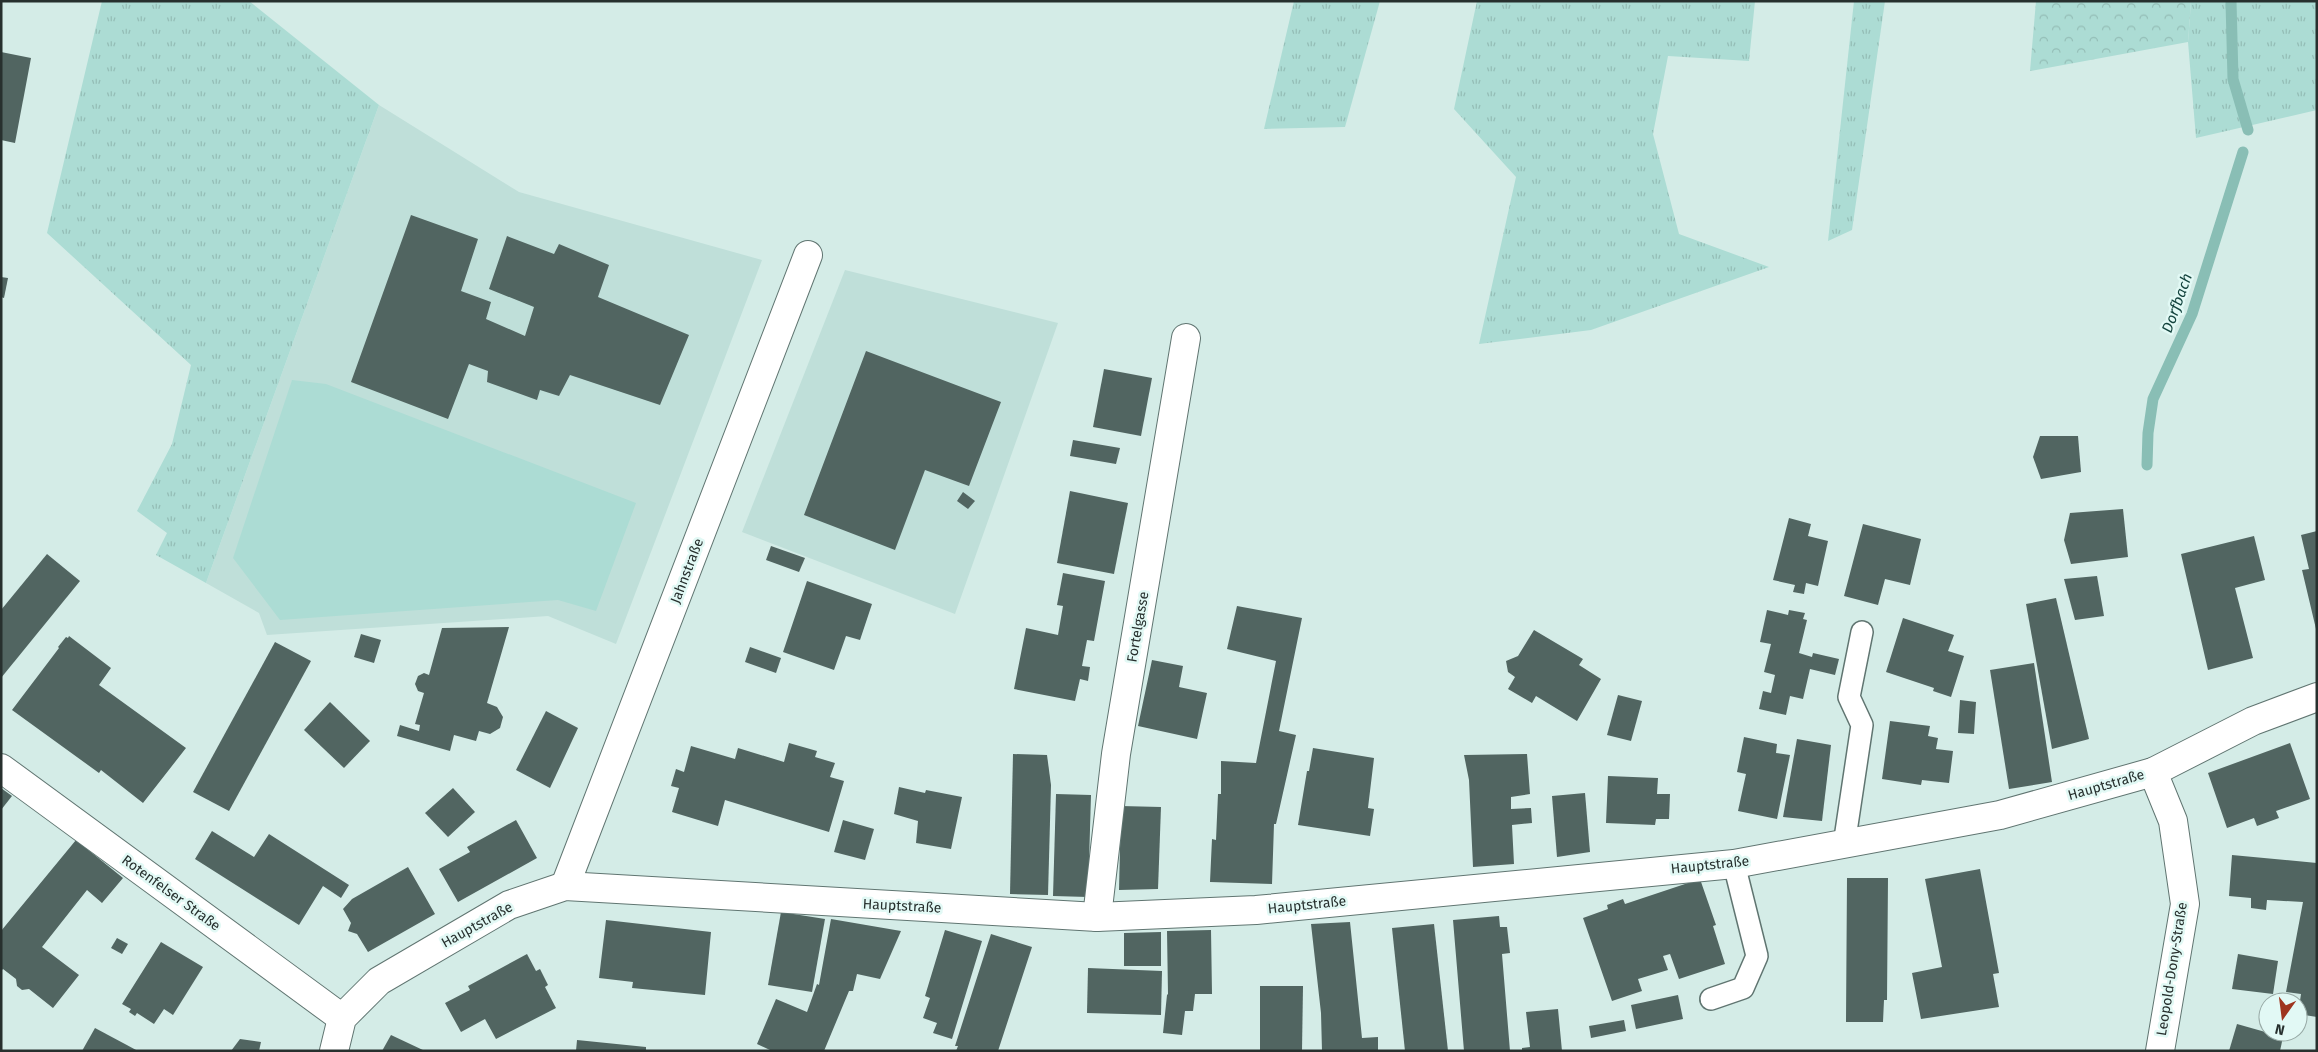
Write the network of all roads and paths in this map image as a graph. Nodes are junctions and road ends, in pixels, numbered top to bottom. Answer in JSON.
{"nodes":[{"id":1,"x":808,"y":254,"type":"dead end"},
{"id":2,"x":1186,"y":338,"type":"dead end"},
{"id":3,"x":1862,"y":632,"type":"dead end"},
{"id":4,"x":2317,"y":697,"type":"edge"},
{"id":5,"x":1,"y":768,"type":"edge"},
{"id":6,"x":2153,"y":772,"type":"junction"},
{"id":7,"x":1844,"y":845,"type":"junction"},
{"id":8,"x":1734,"y":864,"type":"junction"},
{"id":9,"x":565,"y":886,"type":"junction"},
{"id":10,"x":1097,"y":916,"type":"junction"},
{"id":11,"x":1710,"y":999,"type":"dead end"},
{"id":12,"x":342,"y":1018,"type":"junction"},
{"id":13,"x":334,"y":1051,"type":"edge"},
{"id":14,"x":2160,"y":1051,"type":"edge"}],
"edges":[{"from":1,"to":9,"type":"street","name":"Jahnstraße"},
{"from":2,"to":10,"type":"street","name":"Fortelgasse"},
{"from":3,"to":7,"type":"lane"},
{"from":4,"to":6,"type":"street","name":"Hauptstraße"},
{"from":5,"to":12,"type":"street","name":"Rotenfelser Straße"},
{"from":6,"to":7,"type":"street","name":"Hauptstraße"},
{"from":6,"to":14,"type":"street","name":"Leopold-Dony-Straße"},
{"from":7,"to":8,"type":"street","name":"Hauptstraße"},
{"from":8,"to":10,"type":"street","name":"Hauptstraße"},
{"from":8,"to":11,"type":"lane"},
{"from":9,"to":10,"type":"street","name":"Hauptstraße"},
{"from":9,"to":12,"type":"street","name":"Hauptstraße"},
{"from":12,"to":13,"type":"street"}]}
